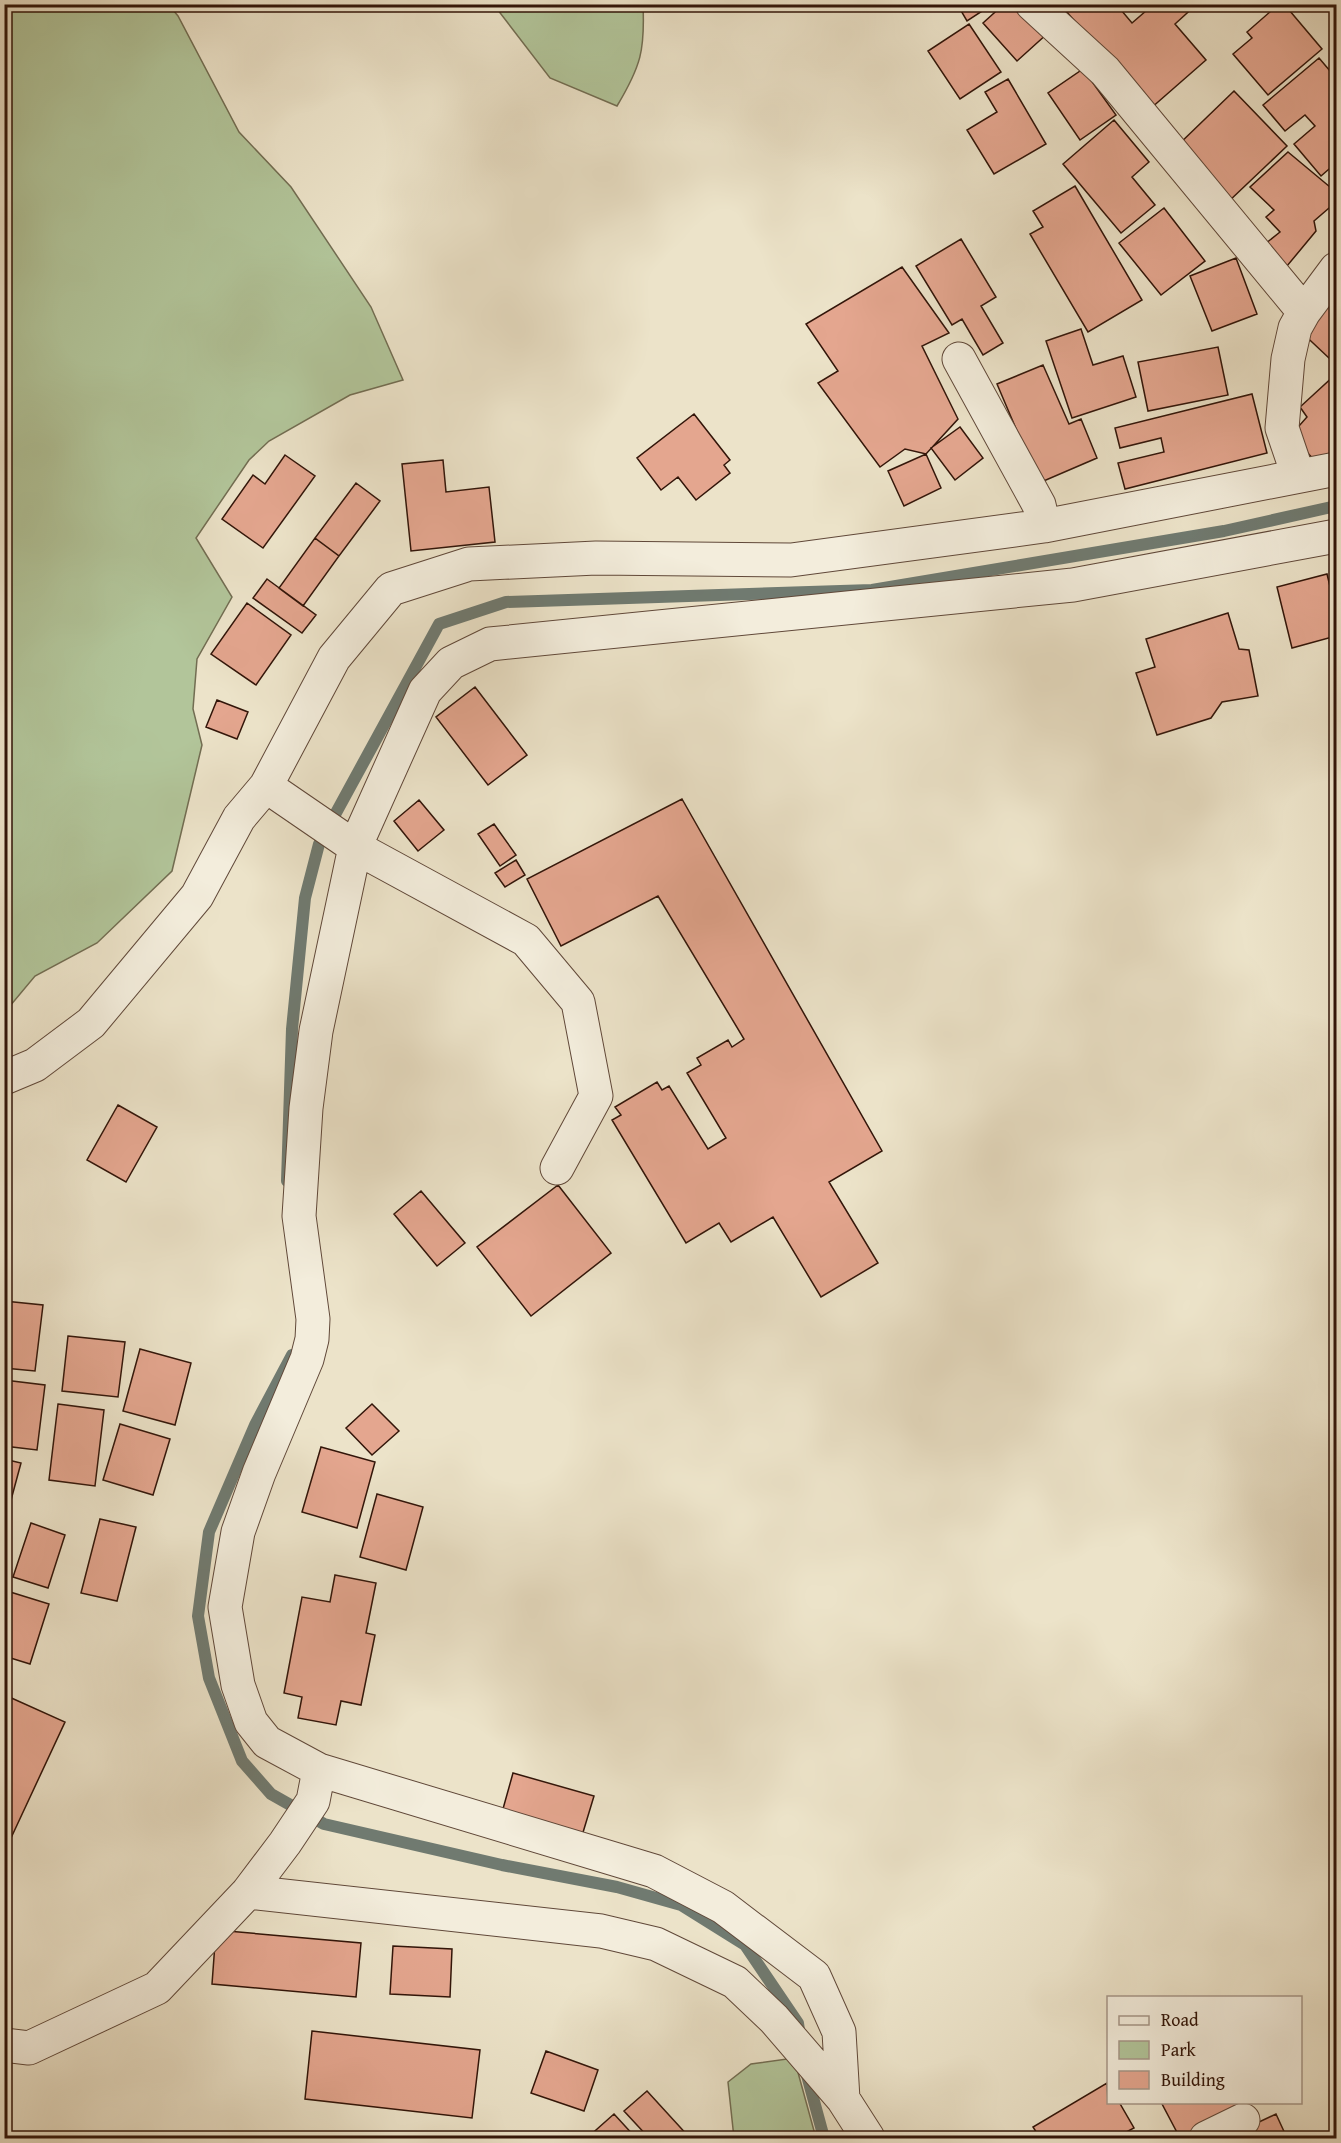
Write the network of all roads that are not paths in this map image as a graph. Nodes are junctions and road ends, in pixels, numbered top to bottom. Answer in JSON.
{"nodes":[{"id":1,"x":1032,"y":4,"type":"edge"},
{"id":2,"x":1336,"y":270,"type":"edge"},
{"id":3,"x":1304,"y":312,"type":"junction"},
{"id":4,"x":959,"y":359,"type":"dead end"},
{"id":5,"x":1336,"y":469,"type":"edge"},
{"id":6,"x":1298,"y":475,"type":"junction"},
{"id":7,"x":1044,"y":526,"type":"junction"},
{"id":8,"x":1336,"y":536,"type":"edge"},
{"id":9,"x":266,"y":786,"type":"junction"},
{"id":10,"x":356,"y":847,"type":"junction"},
{"id":11,"x":4,"y":1078,"type":"edge"},
{"id":12,"x":557,"y":1168,"type":"dead end"},
{"id":13,"x":316,"y":1786,"type":"junction"},
{"id":14,"x":248,"y":1892,"type":"junction"},
{"id":15,"x":4,"y":2045,"type":"edge"},
{"id":16,"x":843,"y":2099,"type":"junction"},
{"id":17,"x":1243,"y":2120,"type":"dead end"},
{"id":18,"x":868,"y":2139,"type":"edge"},
{"id":19,"x":1206,"y":2139,"type":"edge"}],
"edges":[{"from":1,"to":3,"type":"street"},
{"from":2,"to":3,"type":"street"},
{"from":3,"to":6,"type":"street"},
{"from":4,"to":7,"type":"street"},
{"from":5,"to":6,"type":"street"},
{"from":6,"to":7,"type":"street"},
{"from":7,"to":9,"type":"street"},
{"from":8,"to":10,"type":"street"},
{"from":9,"to":10,"type":"street"},
{"from":9,"to":11,"type":"street"},
{"from":10,"to":12,"type":"street"},
{"from":10,"to":13,"type":"street"},
{"from":13,"to":14,"type":"street"},
{"from":13,"to":16,"type":"street"},
{"from":14,"to":15,"type":"street"},
{"from":14,"to":16,"type":"street"},
{"from":16,"to":18,"type":"street"},
{"from":17,"to":19,"type":"street"}]}
